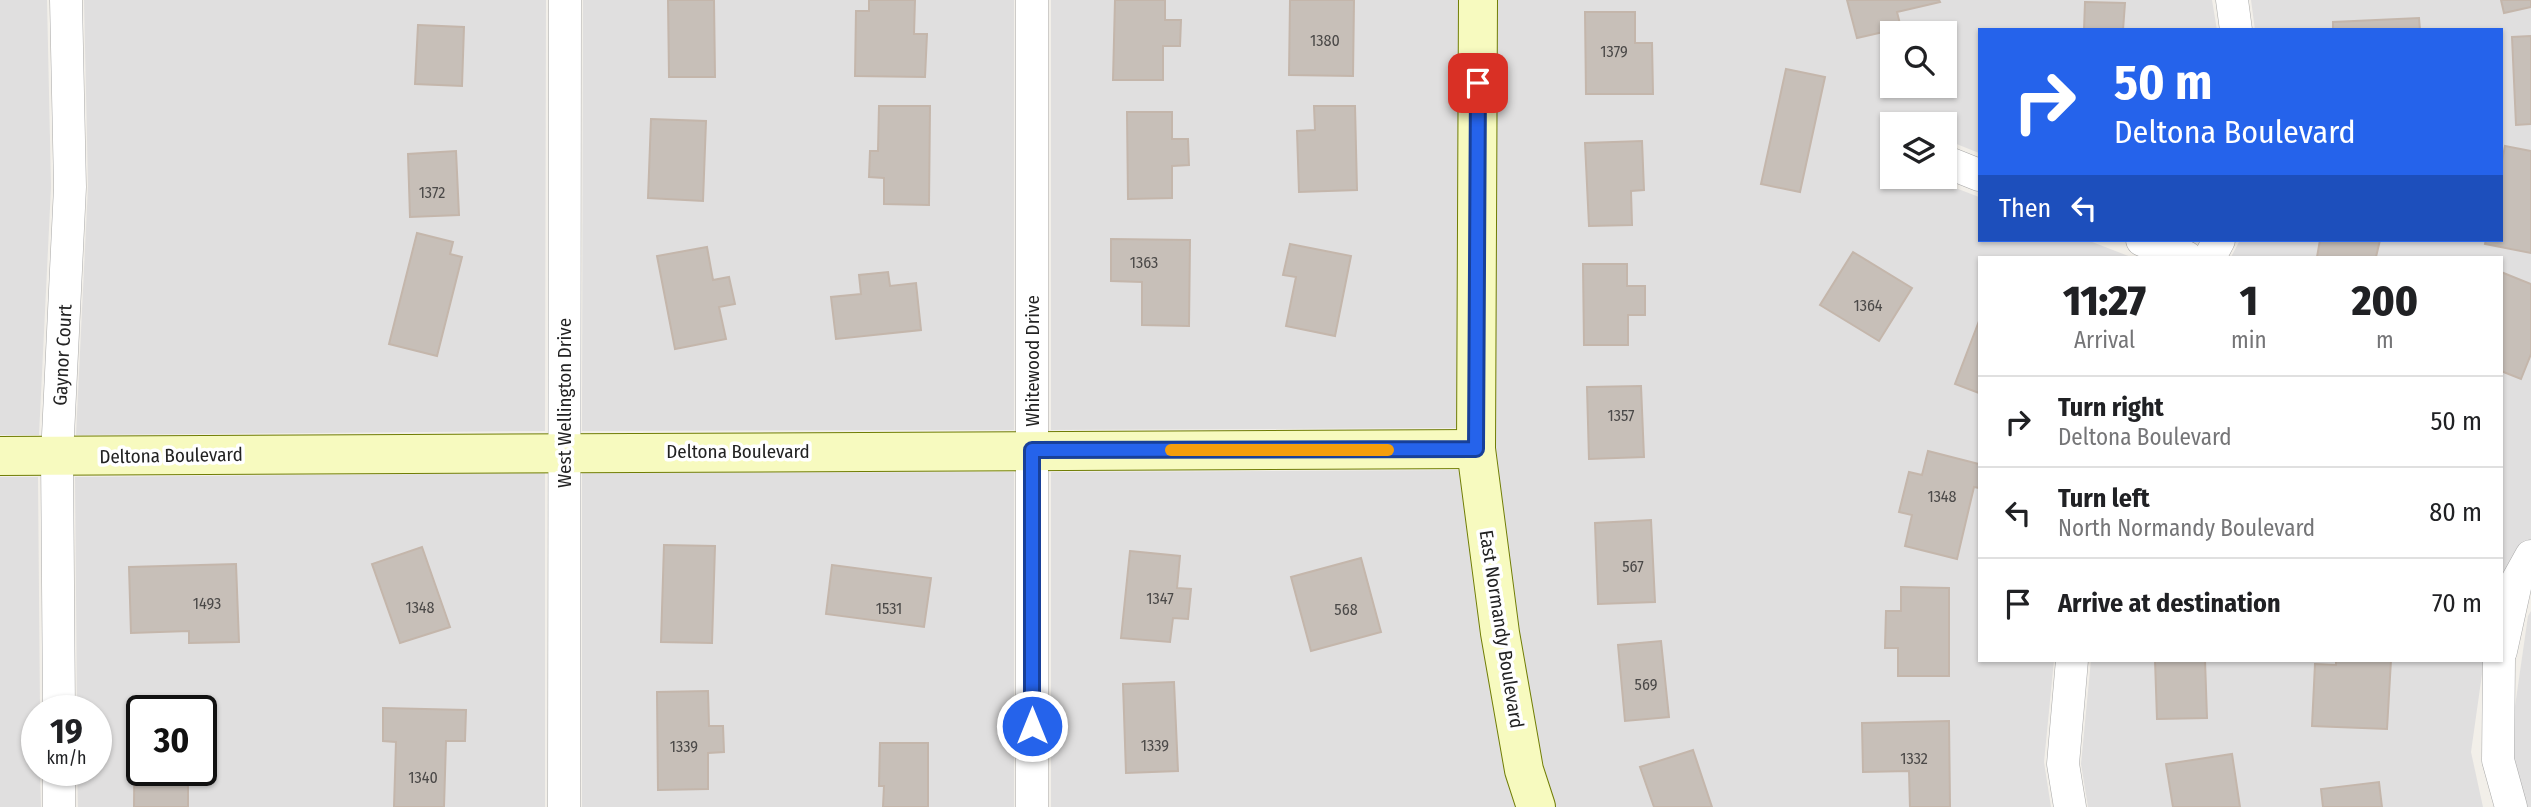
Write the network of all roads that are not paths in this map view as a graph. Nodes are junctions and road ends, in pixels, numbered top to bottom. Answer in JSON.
{"nodes":[{"id":1,"x":66,"y":0,"type":"edge"},
{"id":2,"x":565,"y":0,"type":"edge"},
{"id":3,"x":1032,"y":0,"type":"edge"},
{"id":4,"x":1478,"y":0,"type":"edge"},
{"id":5,"x":2232,"y":0,"type":"edge"},
{"id":6,"x":2236,"y":28,"type":"edge"},
{"id":7,"x":1957,"y":167,"type":"edge"},
{"id":8,"x":1978,"y":175,"type":"edge"},
{"id":9,"x":2147,"y":242,"type":"edge"},
{"id":10,"x":2183,"y":256,"type":"edge"},
{"id":11,"x":1476,"y":449,"type":"junction"},
{"id":12,"x":1032,"y":450,"type":"junction"},
{"id":13,"x":564,"y":452,"type":"junction"},
{"id":14,"x":0,"y":456,"type":"edge"},
{"id":15,"x":57,"y":456,"type":"junction"},
{"id":16,"x":2531,"y":556,"type":"edge"},
{"id":17,"x":2503,"y":641,"type":"edge"},
{"id":18,"x":2072,"y":662,"type":"edge"},
{"id":19,"x":2499,"y":662,"type":"edge"},
{"id":20,"x":59,"y":695,"type":"edge"},
{"id":21,"x":59,"y":786,"type":"edge"},
{"id":22,"x":59,"y":807,"type":"edge"},
{"id":23,"x":564,"y":807,"type":"edge"},
{"id":24,"x":1032,"y":807,"type":"edge"},
{"id":25,"x":1536,"y":807,"type":"edge"},
{"id":26,"x":2070,"y":807,"type":"edge"},
{"id":27,"x":2511,"y":807,"type":"edge"}],
"edges":[{"from":1,"to":15,"type":"street","name":"Gaynor Court"},
{"from":2,"to":13,"type":"street","name":"West Wellington Drive"},
{"from":3,"to":12,"type":"street","name":"Whitewood Drive"},
{"from":4,"to":11,"type":"street","name":"East Normandy Boulevard"},
{"from":5,"to":6,"type":"street"},
{"from":7,"to":8,"type":"street"},
{"from":9,"to":10,"type":"street"},
{"from":11,"to":12,"type":"street","name":"Deltona Boulevard"},
{"from":11,"to":25,"type":"street","name":"East Normandy Boulevard"},
{"from":12,"to":13,"type":"street","name":"Deltona Boulevard"},
{"from":12,"to":24,"type":"street","name":"Whitewood Drive"},
{"from":13,"to":15,"type":"street","name":"Deltona Boulevard"},
{"from":13,"to":23,"type":"street","name":"West Wellington Drive"},
{"from":14,"to":15,"type":"street","name":"Deltona Boulevard"},
{"from":15,"to":20,"type":"street","name":"Gaynor Court"},
{"from":16,"to":17,"type":"street"},
{"from":18,"to":26,"type":"street"},
{"from":19,"to":27,"type":"street"},
{"from":21,"to":22,"type":"street"}]}
